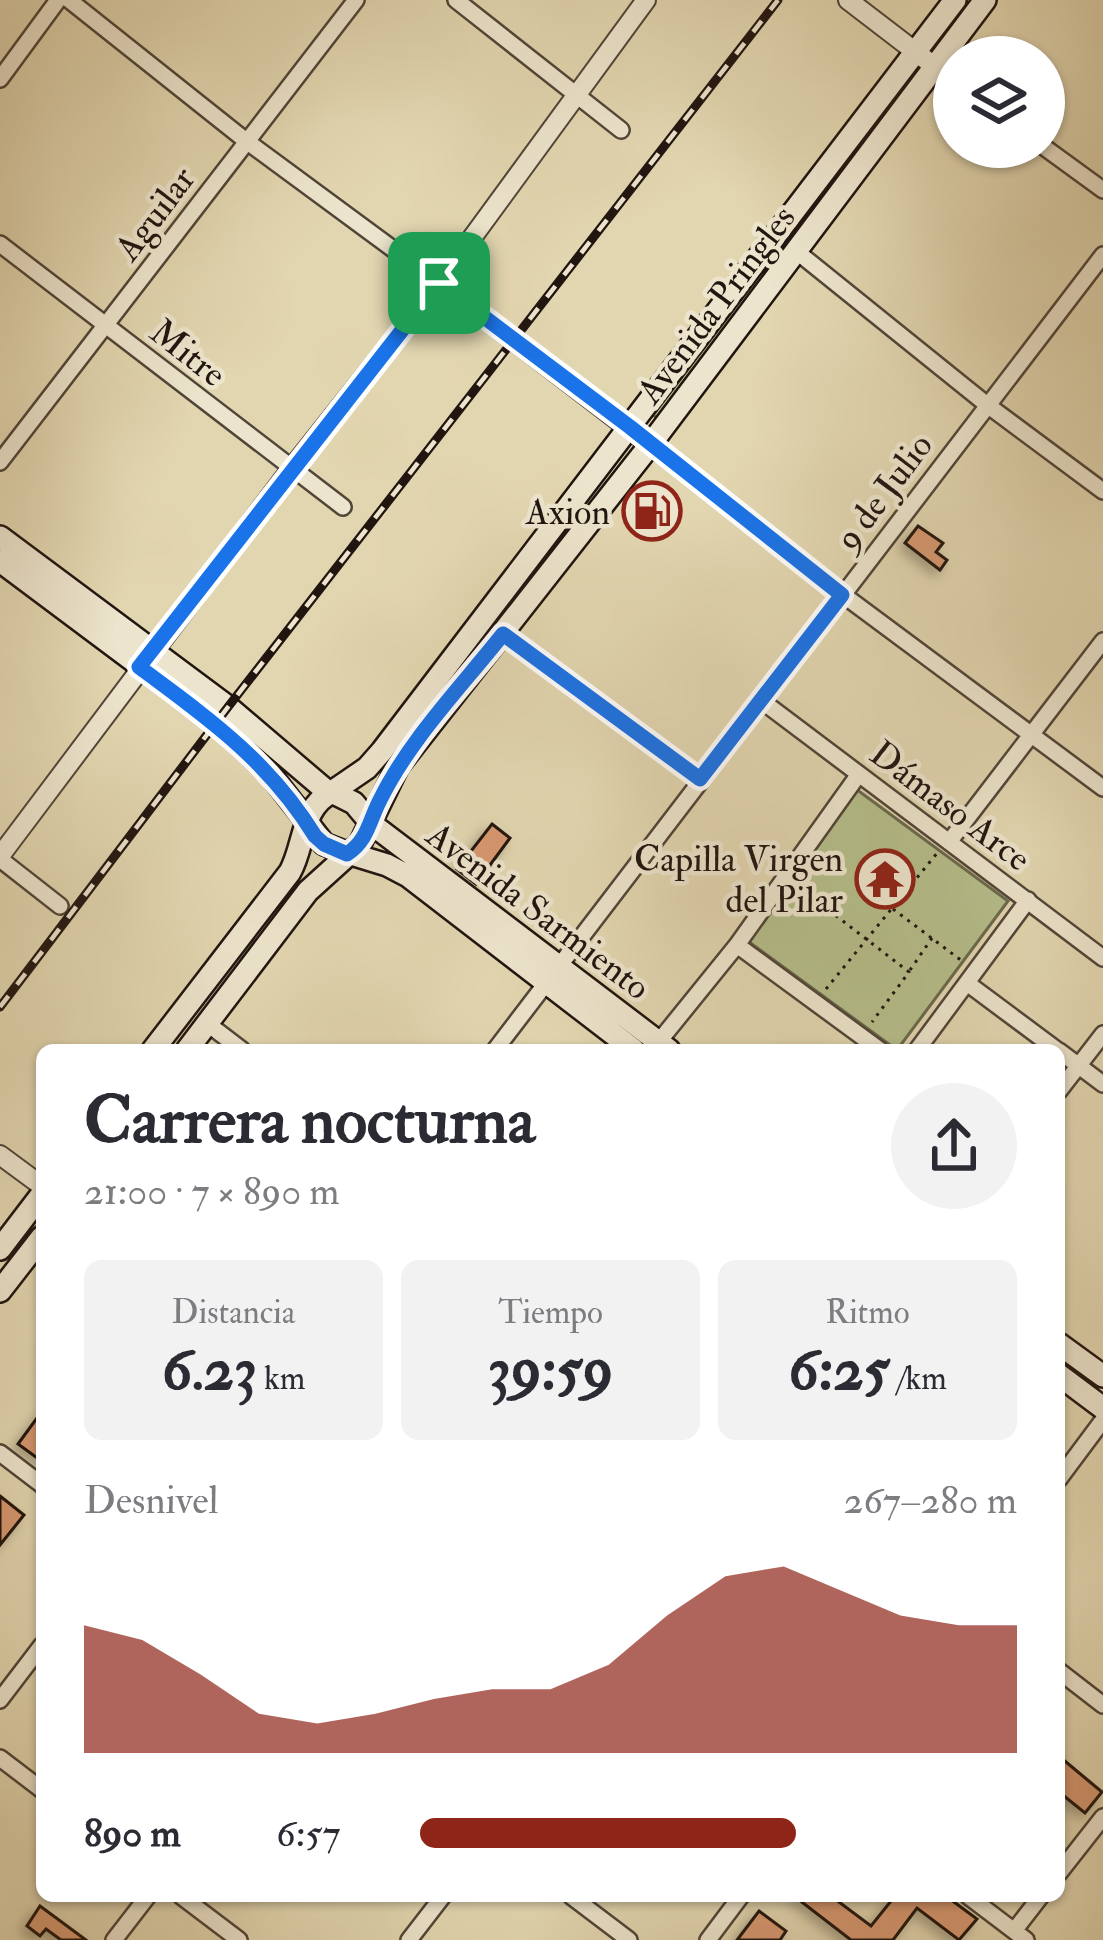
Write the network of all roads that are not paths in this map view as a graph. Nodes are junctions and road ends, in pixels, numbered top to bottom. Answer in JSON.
{"nodes":[{"id":1,"x":58,"y":0,"type":"edge"},
{"id":2,"x":69,"y":0,"type":"edge"},
{"id":3,"x":356,"y":0,"type":"edge"},
{"id":4,"x":456,"y":0,"type":"edge"},
{"id":5,"x":646,"y":0,"type":"edge"},
{"id":6,"x":848,"y":0,"type":"edge"},
{"id":7,"x":955,"y":0,"type":"edge"},
{"id":8,"x":985,"y":0,"type":"edge"},
{"id":9,"x":957,"y":36,"type":"edge"},
{"id":10,"x":915,"y":52,"type":"junction"},
{"id":11,"x":933,"y":65,"type":"edge"},
{"id":12,"x":933,"y":67,"type":"edge"},
{"id":13,"x":0,"y":79,"type":"edge"},
{"id":14,"x":573,"y":95,"type":"junction"},
{"id":15,"x":621,"y":130,"type":"dead end"},
{"id":16,"x":245,"y":140,"type":"junction"},
{"id":17,"x":1065,"y":162,"type":"edge"},
{"id":18,"x":1103,"y":190,"type":"edge"},
{"id":19,"x":0,"y":244,"type":"edge"},
{"id":20,"x":796,"y":251,"type":"junction"},
{"id":21,"x":1103,"y":256,"type":"edge"},
{"id":22,"x":439,"y":283,"type":"junction"},
{"id":23,"x":107,"y":326,"type":"junction"},
{"id":24,"x":986,"y":404,"type":"junction"},
{"id":25,"x":630,"y":427,"type":"junction"},
{"id":26,"x":650,"y":445,"type":"junction"},
{"id":27,"x":0,"y":462,"type":"edge"},
{"id":28,"x":291,"y":469,"type":"junction"},
{"id":29,"x":1103,"y":491,"type":"edge"},
{"id":30,"x":343,"y":507,"type":"dead end"},
{"id":31,"x":0,"y":537,"type":"edge"},
{"id":32,"x":0,"y":561,"type":"edge"},
{"id":33,"x":842,"y":595,"type":"junction"},
{"id":34,"x":503,"y":634,"type":"junction"},
{"id":35,"x":1103,"y":641,"type":"edge"},
{"id":36,"x":146,"y":659,"type":"junction"},
{"id":37,"x":762,"y":701,"type":"junction"},
{"id":38,"x":1031,"y":733,"type":"junction"},
{"id":39,"x":860,"y":774,"type":"junction"},
{"id":40,"x":700,"y":779,"type":"junction"},
{"id":41,"x":1103,"y":788,"type":"edge"},
{"id":42,"x":330,"y":793,"type":"junction"},
{"id":43,"x":306,"y":821,"type":"junction"},
{"id":44,"x":369,"y":821,"type":"junction"},
{"id":45,"x":944,"y":846,"type":"junction"},
{"id":46,"x":348,"y":853,"type":"junction"},
{"id":47,"x":0,"y":858,"type":"edge"},
{"id":48,"x":1028,"y":900,"type":"junction"},
{"id":49,"x":60,"y":906,"type":"dead end"},
{"id":50,"x":736,"y":945,"type":"junction"},
{"id":51,"x":1103,"y":958,"type":"edge"},
{"id":52,"x":553,"y":974,"type":"junction"},
{"id":53,"x":967,"y":983,"type":"junction"},
{"id":54,"x":208,"y":1024,"type":"junction"},
{"id":55,"x":1103,"y":1034,"type":"edge"},
{"id":56,"x":158,"y":1044,"type":"edge"},
{"id":57,"x":192,"y":1044,"type":"edge"},
{"id":58,"x":234,"y":1044,"type":"edge"},
{"id":59,"x":500,"y":1044,"type":"edge"},
{"id":60,"x":628,"y":1044,"type":"edge"},
{"id":61,"x":656,"y":1044,"type":"edge"},
{"id":62,"x":662,"y":1044,"type":"edge"},
{"id":63,"x":872,"y":1044,"type":"edge"},
{"id":64,"x":921,"y":1044,"type":"edge"},
{"id":65,"x":1049,"y":1044,"type":"edge"},
{"id":66,"x":1065,"y":1056,"type":"edge"},
{"id":67,"x":1079,"y":1066,"type":"junction"},
{"id":68,"x":1065,"y":1084,"type":"edge"},
{"id":69,"x":1103,"y":1084,"type":"edge"},
{"id":70,"x":0,"y":1156,"type":"edge"},
{"id":71,"x":36,"y":1185,"type":"edge"},
{"id":72,"x":36,"y":1198,"type":"edge"},
{"id":73,"x":36,"y":1245,"type":"edge"},
{"id":74,"x":0,"y":1249,"type":"edge"},
{"id":75,"x":0,"y":1291,"type":"edge"},
{"id":76,"x":1065,"y":1348,"type":"edge"},
{"id":77,"x":1103,"y":1376,"type":"edge"},
{"id":78,"x":1065,"y":1380,"type":"edge"},
{"id":79,"x":1103,"y":1408,"type":"edge"},
{"id":80,"x":1103,"y":1420,"type":"edge"},
{"id":81,"x":0,"y":1453,"type":"edge"},
{"id":82,"x":1065,"y":1471,"type":"edge"},
{"id":83,"x":36,"y":1480,"type":"edge"},
{"id":84,"x":36,"y":1653,"type":"edge"},
{"id":85,"x":1065,"y":1676,"type":"edge"},
{"id":86,"x":0,"y":1700,"type":"edge"},
{"id":87,"x":1103,"y":1705,"type":"edge"},
{"id":88,"x":0,"y":1758,"type":"edge"},
{"id":89,"x":36,"y":1785,"type":"edge"},
{"id":90,"x":1103,"y":1816,"type":"edge"},
{"id":91,"x":1065,"y":1865,"type":"edge"},
{"id":92,"x":143,"y":1902,"type":"edge"},
{"id":93,"x":189,"y":1902,"type":"edge"},
{"id":94,"x":438,"y":1902,"type":"edge"},
{"id":95,"x":579,"y":1902,"type":"edge"},
{"id":96,"x":736,"y":1902,"type":"edge"},
{"id":97,"x":976,"y":1902,"type":"edge"},
{"id":98,"x":1038,"y":1902,"type":"edge"},
{"id":99,"x":1020,"y":1935,"type":"edge"},
{"id":100,"x":114,"y":1940,"type":"edge"},
{"id":101,"x":238,"y":1940,"type":"edge"},
{"id":102,"x":410,"y":1940,"type":"edge"},
{"id":103,"x":628,"y":1940,"type":"edge"},
{"id":104,"x":708,"y":1940,"type":"edge"}],
"edges":[{"from":1,"to":13,"type":"street"},
{"from":2,"to":16,"type":"street"},
{"from":3,"to":16,"type":"street","name":"Aguilar"},
{"from":4,"to":14,"type":"street"},
{"from":5,"to":14,"type":"street"},
{"from":6,"to":10,"type":"street"},
{"from":7,"to":10,"type":"main road","name":"Avenida Pringles"},
{"from":8,"to":9,"type":"main road","name":"Avenida Pringles"},
{"from":10,"to":11,"type":"street"},
{"from":10,"to":25,"type":"main road","name":"Avenida Pringles"},
{"from":12,"to":20,"type":"main road","name":"Avenida Pringles"},
{"from":14,"to":15,"type":"street"},
{"from":14,"to":22,"type":"street"},
{"from":16,"to":22,"type":"street"},
{"from":16,"to":23,"type":"street","name":"Aguilar"},
{"from":17,"to":18,"type":"street"},
{"from":19,"to":23,"type":"street","name":"Mitre"},
{"from":20,"to":24,"type":"street"},
{"from":20,"to":26,"type":"main road","name":"Avenida Pringles"},
{"from":21,"to":24,"type":"street","name":"9 de Julio"},
{"from":22,"to":25,"type":"street"},
{"from":22,"to":28,"type":"street"},
{"from":23,"to":27,"type":"street","name":"Aguilar"},
{"from":23,"to":28,"type":"street","name":"Mitre"},
{"from":24,"to":29,"type":"street"},
{"from":24,"to":33,"type":"street","name":"9 de Julio"},
{"from":25,"to":26,"type":"street"},
{"from":25,"to":42,"type":"main road","name":"Avenida Pringles"},
{"from":26,"to":33,"type":"street"},
{"from":26,"to":34,"type":"main road","name":"Avenida Pringles"},
{"from":28,"to":30,"type":"street","name":"Mitre"},
{"from":28,"to":36,"type":"street"},
{"from":31,"to":36,"type":"main road"},
{"from":32,"to":36,"type":"main road"},
{"from":33,"to":37,"type":"street","name":"9 de Julio"},
{"from":33,"to":38,"type":"street"},
{"from":34,"to":40,"type":"street"},
{"from":34,"to":44,"type":"main road","name":"Avenida Pringles"},
{"from":35,"to":38,"type":"street"},
{"from":36,"to":42,"type":"main road"},
{"from":36,"to":43,"type":"main road"},
{"from":36,"to":47,"type":"street"},
{"from":37,"to":39,"type":"street","name":"Dámaso Arce"},
{"from":37,"to":40,"type":"street","name":"9 de Julio"},
{"from":38,"to":41,"type":"street"},
{"from":38,"to":45,"type":"street"},
{"from":39,"to":45,"type":"street","name":"Dámaso Arce"},
{"from":39,"to":50,"type":"street"},
{"from":40,"to":52,"type":"street","name":"9 de Julio"},
{"from":42,"to":43,"type":"main road"},
{"from":42,"to":44,"type":"main road"},
{"from":43,"to":46,"type":"main road"},
{"from":43,"to":56,"type":"main road"},
{"from":44,"to":46,"type":"main road"},
{"from":44,"to":52,"type":"main road","name":"Avenida Sarmiento"},
{"from":45,"to":48,"type":"street","name":"Dámaso Arce"},
{"from":46,"to":52,"type":"main road","name":"Avenida Sarmiento"},
{"from":46,"to":54,"type":"main road"},
{"from":47,"to":49,"type":"street"},
{"from":48,"to":51,"type":"street","name":"Dámaso Arce"},
{"from":48,"to":53,"type":"street"},
{"from":50,"to":62,"type":"street"},
{"from":50,"to":63,"type":"street"},
{"from":52,"to":59,"type":"street","name":"9 de Julio"},
{"from":52,"to":60,"type":"main road","name":"Avenida Sarmiento"},
{"from":52,"to":61,"type":"main road","name":"Avenida Sarmiento"},
{"from":53,"to":64,"type":"street"},
{"from":53,"to":65,"type":"street"},
{"from":54,"to":57,"type":"main road"},
{"from":54,"to":58,"type":"street"},
{"from":55,"to":67,"type":"street"},
{"from":66,"to":67,"type":"street"},
{"from":67,"to":68,"type":"street"},
{"from":67,"to":69,"type":"street"},
{"from":70,"to":71,"type":"street"},
{"from":72,"to":74,"type":"main road"},
{"from":73,"to":75,"type":"main road"},
{"from":76,"to":77,"type":"main road"},
{"from":78,"to":79,"type":"main road"},
{"from":80,"to":82,"type":"street"},
{"from":81,"to":83,"type":"street"},
{"from":84,"to":86,"type":"street"},
{"from":85,"to":87,"type":"street"},
{"from":88,"to":89,"type":"street"},
{"from":90,"to":91,"type":"street"},
{"from":92,"to":100,"type":"street"},
{"from":93,"to":101,"type":"street"},
{"from":94,"to":102,"type":"street"},
{"from":95,"to":103,"type":"street"},
{"from":96,"to":104,"type":"street"},
{"from":97,"to":99,"type":"street"},
{"from":98,"to":99,"type":"street"}]}
